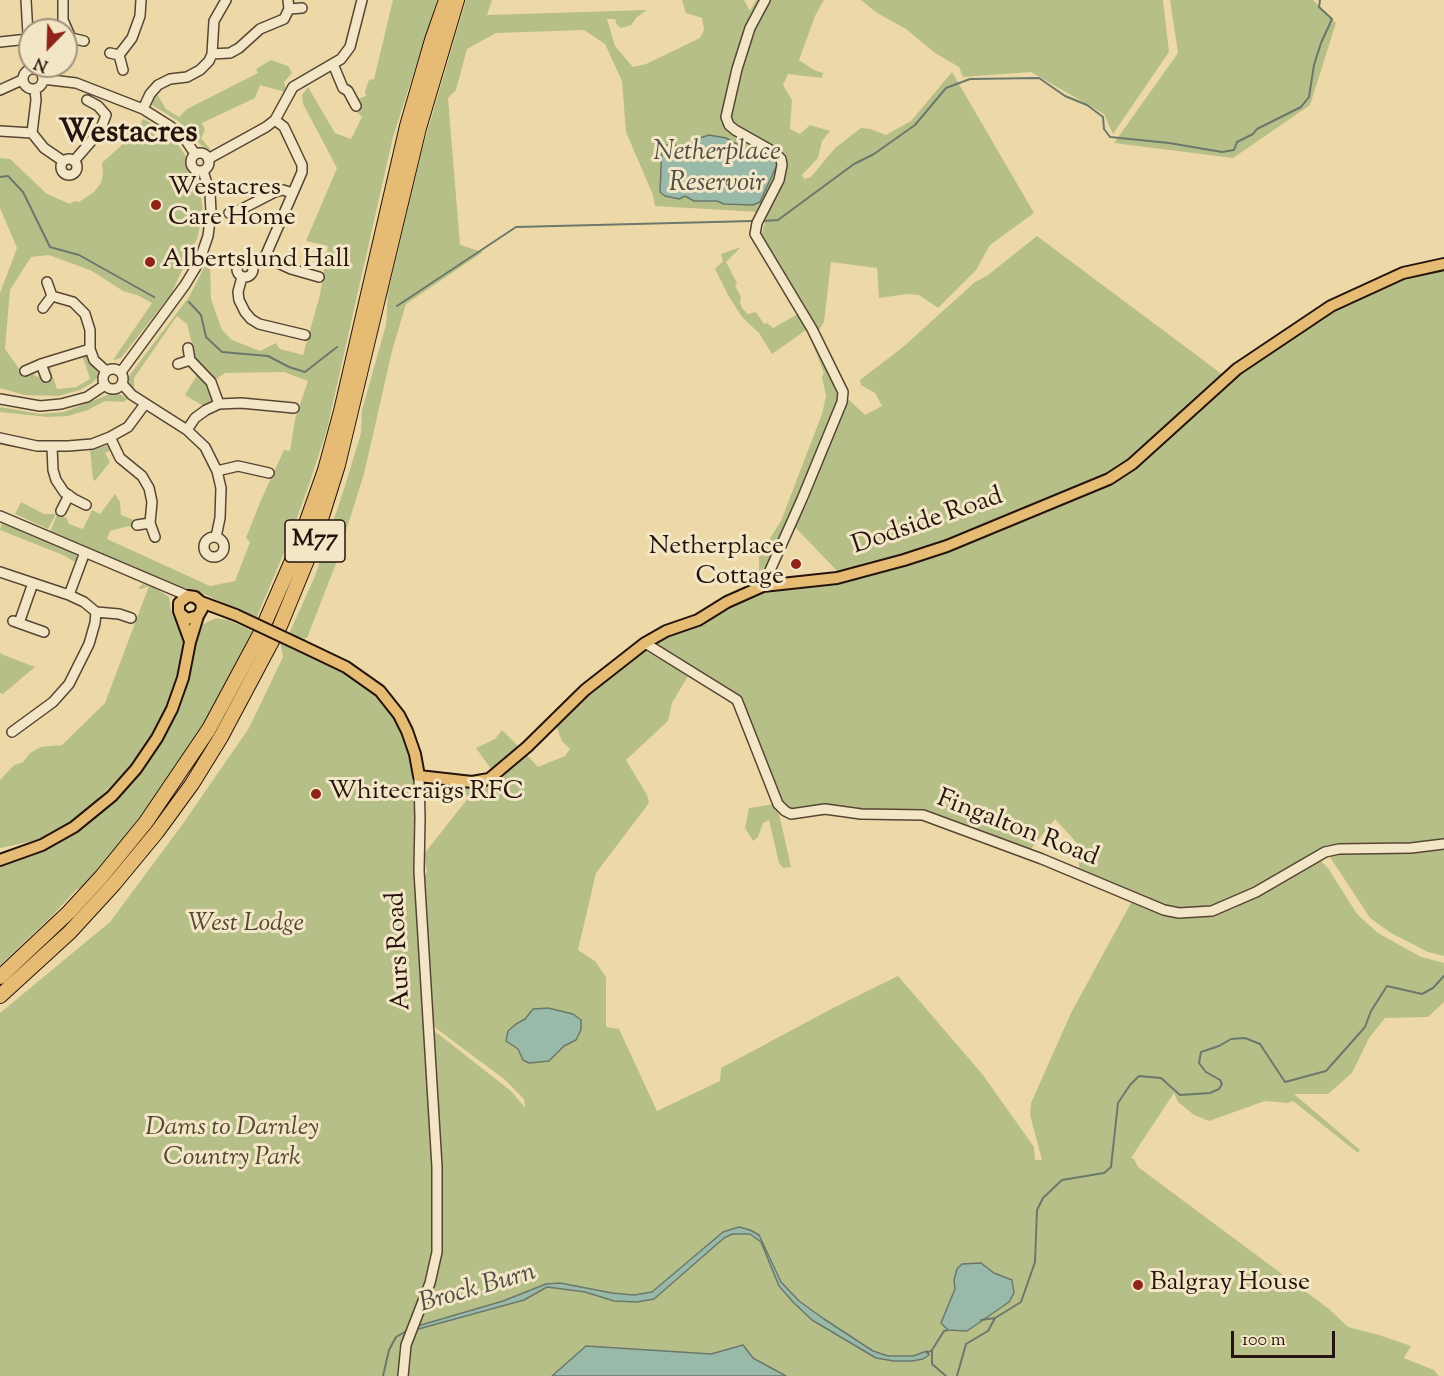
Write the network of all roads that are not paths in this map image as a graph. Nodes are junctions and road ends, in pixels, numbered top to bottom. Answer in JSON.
{"nodes":[{"id":1,"x":26,"y":0,"type":"edge"},
{"id":2,"x":63,"y":0,"type":"edge"},
{"id":3,"x":141,"y":0,"type":"edge"},
{"id":4,"x":226,"y":0,"type":"edge"},
{"id":5,"x":362,"y":0,"type":"edge"},
{"id":6,"x":446,"y":0,"type":"edge"},
{"id":7,"x":457,"y":0,"type":"edge"},
{"id":8,"x":765,"y":0,"type":"edge"},
{"id":9,"x":289,"y":4,"type":"edge"},
{"id":10,"x":302,"y":8,"type":"dead end"},
{"id":11,"x":27,"y":18,"type":"edge"},
{"id":12,"x":63,"y":18,"type":"edge"},
{"id":13,"x":18,"y":40,"type":"edge"},
{"id":14,"x":78,"y":41,"type":"edge"},
{"id":15,"x":84,"y":41,"type":"dead end"},
{"id":16,"x":0,"y":42,"type":"edge"},
{"id":17,"x":212,"y":54,"type":"junction"},
{"id":18,"x":333,"y":64,"type":"junction"},
{"id":19,"x":123,"y":70,"type":"dead end"},
{"id":20,"x":43,"y":79,"type":"joint"},
{"id":21,"x":22,"y":80,"type":"joint"},
{"id":22,"x":0,"y":90,"type":"edge"},
{"id":23,"x":35,"y":90,"type":"junction"},
{"id":24,"x":87,"y":100,"type":"dead end"},
{"id":25,"x":356,"y":100,"type":"dead end"},
{"id":26,"x":143,"y":109,"type":"junction"},
{"id":27,"x":118,"y":114,"type":"dead end"},
{"id":28,"x":106,"y":115,"type":"junction"},
{"id":29,"x":275,"y":120,"type":"junction"},
{"id":30,"x":0,"y":131,"type":"edge"},
{"id":31,"x":32,"y":133,"type":"junction"},
{"id":32,"x":195,"y":154,"type":"junction"},
{"id":33,"x":208,"y":159,"type":"junction"},
{"id":34,"x":63,"y":161,"type":"junction"},
{"id":35,"x":74,"y":161,"type":"junction"},
{"id":36,"x":203,"y":171,"type":"junction"},
{"id":37,"x":292,"y":193,"type":"junction"},
{"id":38,"x":242,"y":209,"type":"junction"},
{"id":39,"x":229,"y":213,"type":"dead end"},
{"id":40,"x":246,"y":220,"type":"dead end"},
{"id":41,"x":265,"y":257,"type":"junction"},
{"id":42,"x":1444,"y":264,"type":"edge"},
{"id":43,"x":319,"y":277,"type":"dead end"},
{"id":44,"x":47,"y":282,"type":"dead end"},
{"id":45,"x":52,"y":296,"type":"junction"},
{"id":46,"x":44,"y":308,"type":"dead end"},
{"id":47,"x":281,"y":330,"type":"junction"},
{"id":48,"x":305,"y":335,"type":"dead end"},
{"id":49,"x":279,"y":341,"type":"dead end"},
{"id":50,"x":188,"y":348,"type":"dead end"},
{"id":51,"x":90,"y":349,"type":"junction"},
{"id":52,"x":190,"y":360,"type":"junction"},
{"id":53,"x":41,"y":363,"type":"junction"},
{"id":54,"x":178,"y":364,"type":"dead end"},
{"id":55,"x":25,"y":371,"type":"dead end"},
{"id":56,"x":106,"y":371,"type":"junction"},
{"id":57,"x":121,"y":372,"type":"junction"},
{"id":58,"x":46,"y":377,"type":"dead end"},
{"id":59,"x":122,"y":384,"type":"junction"},
{"id":60,"x":105,"y":385,"type":"junction"},
{"id":61,"x":0,"y":399,"type":"edge"},
{"id":62,"x":145,"y":404,"type":"junction"},
{"id":63,"x":219,"y":404,"type":"junction"},
{"id":64,"x":278,"y":407,"type":"junction"},
{"id":65,"x":294,"y":408,"type":"dead end"},
{"id":66,"x":276,"y":418,"type":"dead end"},
{"id":67,"x":187,"y":430,"type":"junction"},
{"id":68,"x":110,"y":437,"type":"junction"},
{"id":69,"x":0,"y":438,"type":"edge"},
{"id":70,"x":52,"y":447,"type":"junction"},
{"id":71,"x":262,"y":458,"type":"dead end"},
{"id":72,"x":258,"y":469,"type":"junction"},
{"id":73,"x":217,"y":471,"type":"junction"},
{"id":74,"x":269,"y":473,"type":"dead end"},
{"id":75,"x":69,"y":495,"type":"junction"},
{"id":76,"x":86,"y":505,"type":"dead end"},
{"id":77,"x":61,"y":511,"type":"dead end"},
{"id":78,"x":0,"y":516,"type":"edge"},
{"id":79,"x":150,"y":523,"type":"junction"},
{"id":80,"x":137,"y":525,"type":"dead end"},
{"id":81,"x":155,"y":537,"type":"dead end"},
{"id":82,"x":216,"y":537,"type":"dead end"},
{"id":83,"x":85,"y":552,"type":"junction"},
{"id":84,"x":0,"y":572,"type":"edge"},
{"id":85,"x":33,"y":583,"type":"junction"},
{"id":86,"x":164,"y":585,"type":"junction"},
{"id":87,"x":763,"y":586,"type":"junction"},
{"id":88,"x":69,"y":595,"type":"junction"},
{"id":89,"x":188,"y":596,"type":"junction"},
{"id":90,"x":200,"y":610,"type":"junction"},
{"id":91,"x":180,"y":611,"type":"junction"},
{"id":92,"x":96,"y":612,"type":"junction"},
{"id":93,"x":131,"y":618,"type":"dead end"},
{"id":94,"x":44,"y":632,"type":"dead end"},
{"id":95,"x":190,"y":642,"type":"junction"},
{"id":96,"x":645,"y":643,"type":"junction"},
{"id":97,"x":12,"y":732,"type":"dead end"},
{"id":98,"x":418,"y":776,"type":"junction"},
{"id":99,"x":1444,"y":844,"type":"edge"},
{"id":100,"x":0,"y":860,"type":"edge"},
{"id":101,"x":0,"y":977,"type":"edge"},
{"id":102,"x":0,"y":996,"type":"edge"},
{"id":103,"x":403,"y":1376,"type":"edge"}],
"edges":[{"from":1,"to":11,"type":"street"},
{"from":2,"to":12,"type":"street"},
{"from":3,"to":19,"type":"street"},
{"from":4,"to":17,"type":"street"},
{"from":5,"to":18,"type":"street"},
{"from":6,"to":101,"type":"highway","number":"M77"},
{"from":7,"to":102,"type":"highway","number":"M77"},
{"from":8,"to":87,"type":"street"},
{"from":9,"to":10,"type":"street"},
{"from":9,"to":17,"type":"street"},
{"from":13,"to":16,"type":"street"},
{"from":14,"to":15,"type":"street"},
{"from":17,"to":26,"type":"street"},
{"from":18,"to":25,"type":"street"},
{"from":18,"to":29,"type":"street"},
{"from":20,"to":23,"type":"street"},
{"from":20,"to":26,"type":"street"},
{"from":21,"to":22,"type":"street"},
{"from":21,"to":23,"type":"street"},
{"from":23,"to":31,"type":"street"},
{"from":24,"to":28,"type":"street"},
{"from":26,"to":32,"type":"street"},
{"from":27,"to":28,"type":"street"},
{"from":28,"to":35,"type":"street"},
{"from":29,"to":33,"type":"street"},
{"from":29,"to":37,"type":"street"},
{"from":30,"to":31,"type":"street"},
{"from":31,"to":34,"type":"street"},
{"from":32,"to":33,"type":"street"},
{"from":32,"to":36,"type":"street"},
{"from":33,"to":36,"type":"street"},
{"from":34,"to":35,"type":"street"},
{"from":34,"to":35,"type":"street"},
{"from":36,"to":57,"type":"street"},
{"from":37,"to":38,"type":"street"},
{"from":37,"to":41,"type":"street"},
{"from":38,"to":39,"type":"street"},
{"from":38,"to":40,"type":"street"},
{"from":41,"to":43,"type":"street"},
{"from":41,"to":47,"type":"street"},
{"from":42,"to":87,"type":"main road","name":"Dodside Road"},
{"from":44,"to":45,"type":"street"},
{"from":45,"to":46,"type":"street"},
{"from":45,"to":51,"type":"street"},
{"from":47,"to":48,"type":"street"},
{"from":47,"to":49,"type":"street"},
{"from":50,"to":52,"type":"street"},
{"from":51,"to":53,"type":"street"},
{"from":51,"to":56,"type":"street"},
{"from":52,"to":54,"type":"street"},
{"from":52,"to":63,"type":"street"},
{"from":53,"to":55,"type":"street"},
{"from":53,"to":58,"type":"street"},
{"from":56,"to":57,"type":"street"},
{"from":56,"to":60,"type":"street"},
{"from":57,"to":59,"type":"street"},
{"from":59,"to":60,"type":"street"},
{"from":59,"to":62,"type":"street"},
{"from":60,"to":61,"type":"street"},
{"from":62,"to":67,"type":"street"},
{"from":62,"to":68,"type":"street"},
{"from":63,"to":64,"type":"street"},
{"from":63,"to":67,"type":"street"},
{"from":64,"to":65,"type":"street"},
{"from":64,"to":66,"type":"street"},
{"from":67,"to":73,"type":"street"},
{"from":68,"to":70,"type":"street"},
{"from":68,"to":79,"type":"street"},
{"from":69,"to":70,"type":"street"},
{"from":70,"to":75,"type":"street"},
{"from":71,"to":72,"type":"street"},
{"from":72,"to":73,"type":"street"},
{"from":72,"to":74,"type":"street"},
{"from":73,"to":82,"type":"street"},
{"from":75,"to":76,"type":"street"},
{"from":75,"to":77,"type":"street"},
{"from":78,"to":83,"type":"street"},
{"from":79,"to":80,"type":"street"},
{"from":79,"to":81,"type":"street"},
{"from":83,"to":86,"type":"street"},
{"from":83,"to":88,"type":"street"},
{"from":84,"to":85,"type":"street"},
{"from":85,"to":88,"type":"street"},
{"from":85,"to":94,"type":"street"},
{"from":86,"to":89,"type":"street"},
{"from":86,"to":91,"type":"street"},
{"from":87,"to":96,"type":"main road","name":"Dodside Road"},
{"from":88,"to":92,"type":"street"},
{"from":89,"to":90,"type":"main road"},
{"from":89,"to":91,"type":"main road"},
{"from":90,"to":91,"type":"main road"},
{"from":90,"to":95,"type":"main road"},
{"from":90,"to":98,"type":"main road","name":"Aurs Road","bridge":true},
{"from":91,"to":95,"type":"main road"},
{"from":92,"to":93,"type":"street"},
{"from":92,"to":97,"type":"street"},
{"from":95,"to":100,"type":"main road"},
{"from":96,"to":98,"type":"main road","name":"Dodside Road"},
{"from":96,"to":99,"type":"street","name":"Fingalton Road"},
{"from":98,"to":103,"type":"street","name":"Aurs Road"}]}
